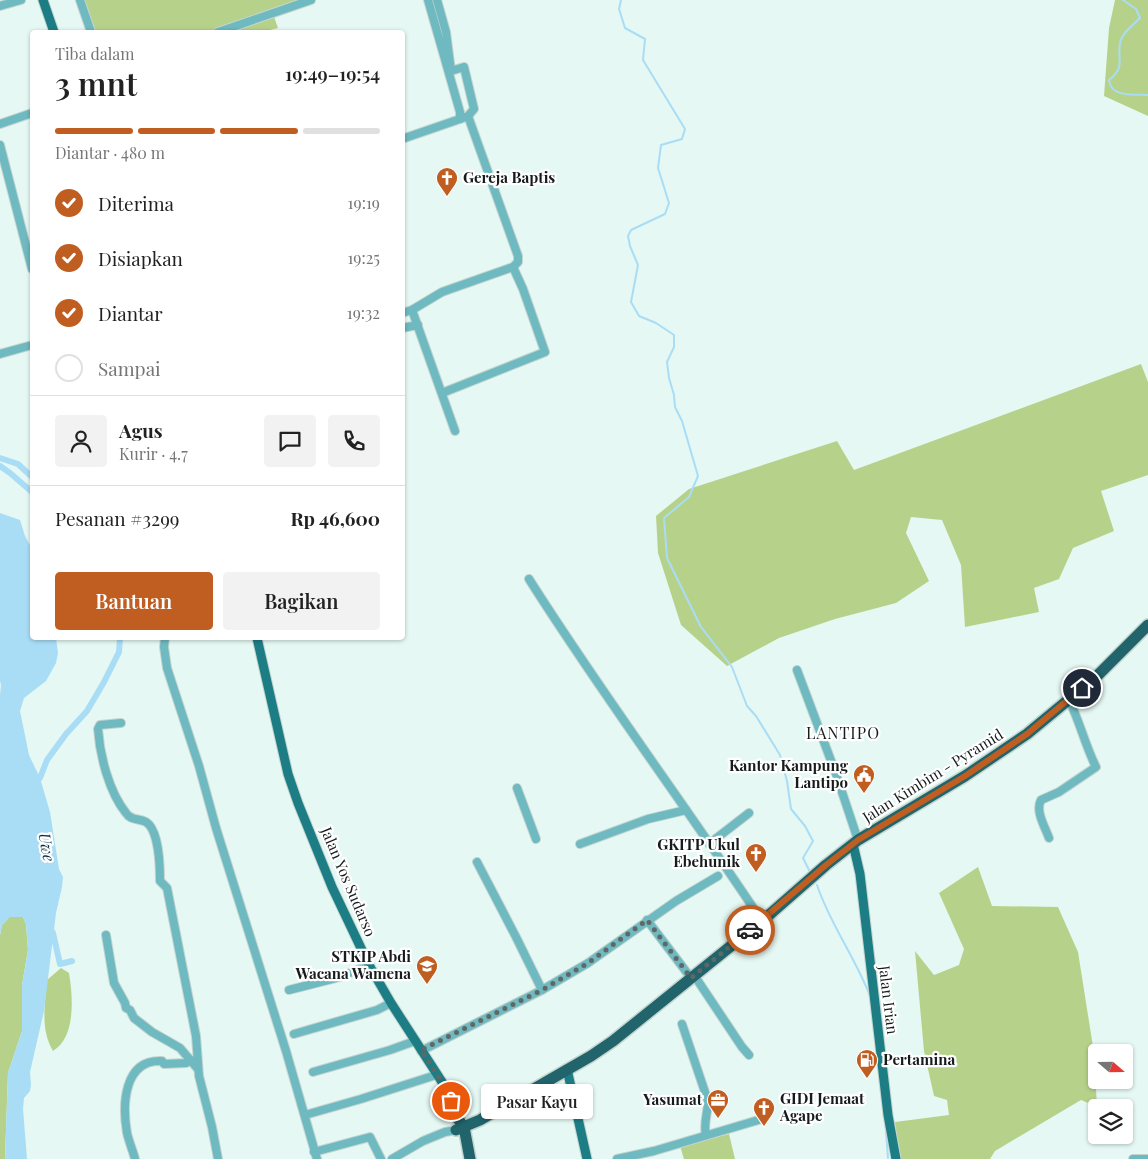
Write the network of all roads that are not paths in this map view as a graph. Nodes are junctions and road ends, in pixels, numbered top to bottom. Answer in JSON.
{"nodes":[{"id":1,"x":21,"y":0,"type":"edge"},
{"id":2,"x":43,"y":0,"type":"edge"},
{"id":3,"x":80,"y":0,"type":"edge"},
{"id":4,"x":311,"y":0,"type":"edge"},
{"id":5,"x":428,"y":0,"type":"edge"},
{"id":6,"x":438,"y":0,"type":"edge"},
{"id":7,"x":0,"y":6,"type":"edge"},
{"id":8,"x":53,"y":30,"type":"edge"},
{"id":9,"x":90,"y":30,"type":"edge"},
{"id":10,"x":224,"y":30,"type":"edge"},
{"id":11,"x":30,"y":114,"type":"edge"},
{"id":12,"x":464,"y":117,"type":"junction"},
{"id":13,"x":0,"y":124,"type":"edge"},
{"id":14,"x":405,"y":139,"type":"edge"},
{"id":15,"x":0,"y":145,"type":"edge"},
{"id":16,"x":30,"y":261,"type":"edge"},
{"id":17,"x":512,"y":267,"type":"junction"},
{"id":18,"x":412,"y":310,"type":"junction"},
{"id":19,"x":405,"y":312,"type":"edge"},
{"id":20,"x":418,"y":325,"type":"junction"},
{"id":21,"x":405,"y":327,"type":"edge"},
{"id":22,"x":30,"y":346,"type":"edge"},
{"id":23,"x":0,"y":354,"type":"edge"},
{"id":24,"x":442,"y":393,"type":"junction"},
{"id":25,"x":455,"y":432,"type":"dead end"},
{"id":26,"x":529,"y":579,"type":"dead end"},
{"id":27,"x":1148,"y":625,"type":"edge"},
{"id":28,"x":165,"y":640,"type":"edge"},
{"id":29,"x":257,"y":640,"type":"edge"},
{"id":30,"x":797,"y":670,"type":"dead end"},
{"id":31,"x":1069,"y":700,"type":"junction"},
{"id":32,"x":121,"y":723,"type":"dead end"},
{"id":33,"x":517,"y":788,"type":"dead end"},
{"id":34,"x":686,"y":810,"type":"junction"},
{"id":35,"x":749,"y":813,"type":"dead end"},
{"id":36,"x":1048,"y":838,"type":"dead end"},
{"id":37,"x":536,"y":839,"type":"dead end"},
{"id":38,"x":855,"y":842,"type":"junction"},
{"id":39,"x":580,"y":844,"type":"dead end"},
{"id":40,"x":709,"y":844,"type":"junction"},
{"id":41,"x":477,"y":862,"type":"dead end"},
{"id":42,"x":718,"y":876,"type":"dead end"},
{"id":43,"x":647,"y":920,"type":"junction"},
{"id":44,"x":762,"y":921,"type":"junction"},
{"id":45,"x":106,"y":935,"type":"dead end"},
{"id":46,"x":369,"y":965,"type":"junction"},
{"id":47,"x":692,"y":977,"type":"junction"},
{"id":48,"x":289,"y":990,"type":"dead end"},
{"id":49,"x":542,"y":990,"type":"junction"},
{"id":50,"x":390,"y":1003,"type":"junction"},
{"id":51,"x":682,"y":1024,"type":"dead end"},
{"id":52,"x":294,"y":1034,"type":"dead end"},
{"id":53,"x":415,"y":1041,"type":"junction"},
{"id":54,"x":421,"y":1050,"type":"junction"},
{"id":55,"x":749,"y":1055,"type":"dead end"},
{"id":56,"x":191,"y":1060,"type":"junction"},
{"id":57,"x":198,"y":1068,"type":"junction"},
{"id":58,"x":567,"y":1069,"type":"junction"},
{"id":59,"x":313,"y":1072,"type":"dead end"},
{"id":60,"x":436,"y":1075,"type":"junction"},
{"id":61,"x":305,"y":1115,"type":"junction"},
{"id":62,"x":765,"y":1118,"type":"dead end"},
{"id":63,"x":459,"y":1125,"type":"junction"},
{"id":64,"x":706,"y":1136,"type":"junction"},
{"id":65,"x":316,"y":1155,"type":"edge"},
{"id":66,"x":655,"y":1155,"type":"edge"},
{"id":67,"x":626,"y":1158,"type":"edge"},
{"id":68,"x":135,"y":1159,"type":"edge"},
{"id":69,"x":218,"y":1159,"type":"edge"},
{"id":70,"x":381,"y":1159,"type":"edge"},
{"id":71,"x":392,"y":1159,"type":"edge"},
{"id":72,"x":463,"y":1159,"type":"edge"},
{"id":73,"x":470,"y":1159,"type":"edge"},
{"id":74,"x":587,"y":1159,"type":"edge"},
{"id":75,"x":617,"y":1159,"type":"edge"},
{"id":76,"x":896,"y":1159,"type":"edge"},
{"id":77,"x":1133,"y":1159,"type":"edge"},
{"id":78,"x":1146,"y":1159,"type":"edge"}],
"edges":[{"from":1,"to":7,"type":"street"},
{"from":2,"to":8,"type":"main road"},
{"from":3,"to":9,"type":"street"},
{"from":4,"to":10,"type":"street"},
{"from":5,"to":12,"type":"street"},
{"from":6,"to":12,"type":"street"},
{"from":11,"to":13,"type":"street"},
{"from":12,"to":14,"type":"street"},
{"from":12,"to":17,"type":"street"},
{"from":15,"to":16,"type":"street"},
{"from":17,"to":18,"type":"street"},
{"from":17,"to":24,"type":"street"},
{"from":18,"to":19,"type":"street"},
{"from":18,"to":20,"type":"street"},
{"from":20,"to":21,"type":"street"},
{"from":20,"to":24,"type":"street"},
{"from":22,"to":23,"type":"street"},
{"from":24,"to":25,"type":"street"},
{"from":26,"to":34,"type":"street"},
{"from":27,"to":31,"type":"highway","name":"Jalan Kimbim - Pyramid"},
{"from":28,"to":61,"type":"street"},
{"from":29,"to":46,"type":"main road","name":"Jalan Yos Sudarso"},
{"from":30,"to":38,"type":"street"},
{"from":31,"to":36,"type":"street"},
{"from":31,"to":38,"type":"highway","name":"Jalan Kimbim - Pyramid"},
{"from":32,"to":57,"type":"street"},
{"from":33,"to":37,"type":"street"},
{"from":34,"to":39,"type":"street"},
{"from":34,"to":40,"type":"street"},
{"from":35,"to":40,"type":"street"},
{"from":38,"to":44,"type":"highway","name":"Jalan Kimbim - Pyramid"},
{"from":38,"to":76,"type":"main road","name":"Jalan Irian"},
{"from":40,"to":44,"type":"street"},
{"from":41,"to":49,"type":"street"},
{"from":42,"to":43,"type":"street"},
{"from":43,"to":47,"type":"street"},
{"from":43,"to":49,"type":"street"},
{"from":44,"to":47,"type":"highway","name":"Jalan Kimbim - Pyramid"},
{"from":45,"to":56,"type":"street"},
{"from":46,"to":48,"type":"street"},
{"from":46,"to":50,"type":"main road","name":"Jalan Yos Sudarso"},
{"from":47,"to":55,"type":"street"},
{"from":47,"to":58,"type":"highway","name":"Jalan Kimbim - Pyramid"},
{"from":49,"to":54,"type":"street"},
{"from":50,"to":52,"type":"street"},
{"from":50,"to":53,"type":"main road","name":"Jalan Yos Sudarso"},
{"from":51,"to":64,"type":"street"},
{"from":53,"to":54,"type":"main road","name":"Jalan Yos Sudarso"},
{"from":53,"to":59,"type":"street"},
{"from":54,"to":60,"type":"main road","name":"Jalan Yos Sudarso"},
{"from":56,"to":57,"type":"street"},
{"from":56,"to":68,"type":"street"},
{"from":57,"to":69,"type":"street"},
{"from":58,"to":63,"type":"highway","name":"Jalan Kimbim - Pyramid"},
{"from":58,"to":74,"type":"main road"},
{"from":60,"to":61,"type":"street"},
{"from":60,"to":63,"type":"main road","name":"Jalan Yos Sudarso"},
{"from":61,"to":65,"type":"street"},
{"from":62,"to":64,"type":"street"},
{"from":63,"to":71,"type":"street"},
{"from":63,"to":72,"type":"highway","name":"Jalan Yos Sudarso"},
{"from":63,"to":73,"type":"highway","name":"Jalan Yos Sudarso"},
{"from":64,"to":66,"type":"street"},
{"from":65,"to":70,"type":"street"},
{"from":66,"to":67,"type":"street"},
{"from":67,"to":75,"type":"street"},
{"from":77,"to":78,"type":"street"}]}
